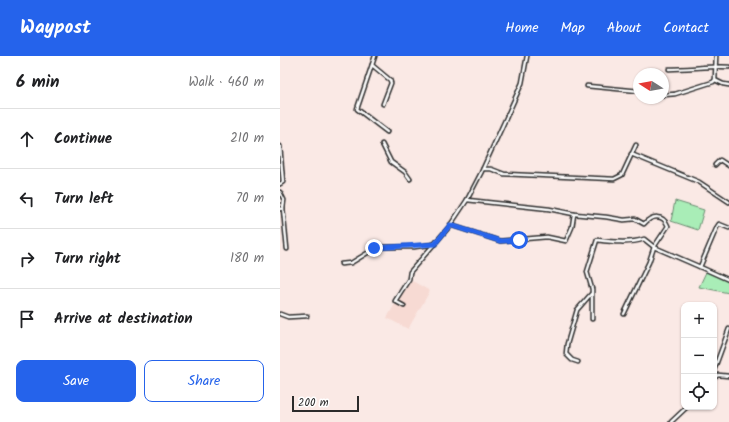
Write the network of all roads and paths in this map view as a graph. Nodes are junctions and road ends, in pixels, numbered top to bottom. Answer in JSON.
{"nodes":[{"id":1,"x":375,"y":56,"type":"edge"},
{"id":2,"x":527,"y":56,"type":"edge"},
{"id":3,"x":716,"y":56,"type":"edge"},
{"id":4,"x":372,"y":65,"type":"junction"},
{"id":5,"x":716,"y":66,"type":"junction"},
{"id":6,"x":729,"y":67,"type":"edge"},
{"id":7,"x":669,"y":69,"type":"dead end"},
{"id":8,"x":715,"y":80,"type":"junction"},
{"id":9,"x":729,"y":85,"type":"edge"},
{"id":10,"x":587,"y":86,"type":"dead end"},
{"id":11,"x":633,"y":90,"type":"edge"},
{"id":12,"x":669,"y":94,"type":"edge"},
{"id":13,"x":383,"y":104,"type":"dead end"},
{"id":14,"x":386,"y":132,"type":"dead end"},
{"id":15,"x":382,"y":144,"type":"dead end"},
{"id":16,"x":636,"y":145,"type":"dead end"},
{"id":17,"x":280,"y":146,"type":"edge"},
{"id":18,"x":631,"y":154,"type":"junction"},
{"id":19,"x":714,"y":165,"type":"dead end"},
{"id":20,"x":729,"y":166,"type":"edge"},
{"id":21,"x":483,"y":169,"type":"junction"},
{"id":22,"x":410,"y":179,"type":"dead end"},
{"id":23,"x":280,"y":184,"type":"edge"},
{"id":24,"x":280,"y":192,"type":"edge"},
{"id":25,"x":467,"y":200,"type":"junction"},
{"id":26,"x":729,"y":202,"type":"edge"},
{"id":27,"x":282,"y":209,"type":"edge"},
{"id":28,"x":574,"y":214,"type":"junction"},
{"id":29,"x":450,"y":225,"type":"junction"},
{"id":30,"x":729,"y":228,"type":"edge"},
{"id":31,"x":435,"y":244,"type":"junction"},
{"id":32,"x":654,"y":247,"type":"junction"},
{"id":33,"x":287,"y":249,"type":"dead end"},
{"id":34,"x":341,"y":264,"type":"dead end"},
{"id":35,"x":700,"y":267,"type":"junction"},
{"id":36,"x":729,"y":280,"type":"edge"},
{"id":37,"x":592,"y":294,"type":"junction"},
{"id":38,"x":591,"y":301,"type":"junction"},
{"id":39,"x":585,"y":302,"type":"junction"},
{"id":40,"x":404,"y":306,"type":"dead end"},
{"id":41,"x":280,"y":314,"type":"edge"},
{"id":42,"x":624,"y":314,"type":"dead end"},
{"id":43,"x":307,"y":316,"type":"dead end"},
{"id":44,"x":592,"y":319,"type":"dead end"},
{"id":45,"x":729,"y":329,"type":"edge"},
{"id":46,"x":728,"y":336,"type":"edge"},
{"id":47,"x":578,"y":362,"type":"dead end"},
{"id":48,"x":717,"y":363,"type":"edge"},
{"id":49,"x":717,"y":376,"type":"edge"},
{"id":50,"x":729,"y":376,"type":"edge"},
{"id":51,"x":684,"y":410,"type":"edge"},
{"id":52,"x":671,"y":422,"type":"edge"}],
"edges":[{"from":1,"to":4,"type":"street"},
{"from":2,"to":21,"type":"street"},
{"from":3,"to":5,"type":"street"},
{"from":4,"to":13,"type":"street"},
{"from":4,"to":14,"type":"street"},
{"from":5,"to":6,"type":"street"},
{"from":5,"to":7,"type":"street"},
{"from":5,"to":8,"type":"street"},
{"from":8,"to":9,"type":"street"},
{"from":8,"to":12,"type":"street"},
{"from":10,"to":11,"type":"street"},
{"from":15,"to":22,"type":"street"},
{"from":16,"to":18,"type":"street"},
{"from":17,"to":23,"type":"street"},
{"from":18,"to":21,"type":"street"},
{"from":18,"to":26,"type":"street"},
{"from":19,"to":20,"type":"street"},
{"from":21,"to":25,"type":"street"},
{"from":24,"to":27,"type":"street"},
{"from":25,"to":28,"type":"street"},
{"from":25,"to":29,"type":"street"},
{"from":27,"to":33,"type":"street"},
{"from":28,"to":29,"type":"street"},
{"from":28,"to":32,"type":"street"},
{"from":29,"to":31,"type":"street"},
{"from":30,"to":35,"type":"street"},
{"from":31,"to":34,"type":"street"},
{"from":31,"to":40,"type":"street"},
{"from":32,"to":35,"type":"street"},
{"from":32,"to":37,"type":"street"},
{"from":32,"to":42,"type":"street"},
{"from":35,"to":36,"type":"street"},
{"from":37,"to":38,"type":"street"},
{"from":37,"to":39,"type":"street"},
{"from":38,"to":39,"type":"street"},
{"from":38,"to":44,"type":"street"},
{"from":39,"to":47,"type":"street"},
{"from":41,"to":43,"type":"street"},
{"from":45,"to":46,"type":"street"},
{"from":46,"to":48,"type":"street"},
{"from":49,"to":50,"type":"street"},
{"from":51,"to":52,"type":"street"}]}
